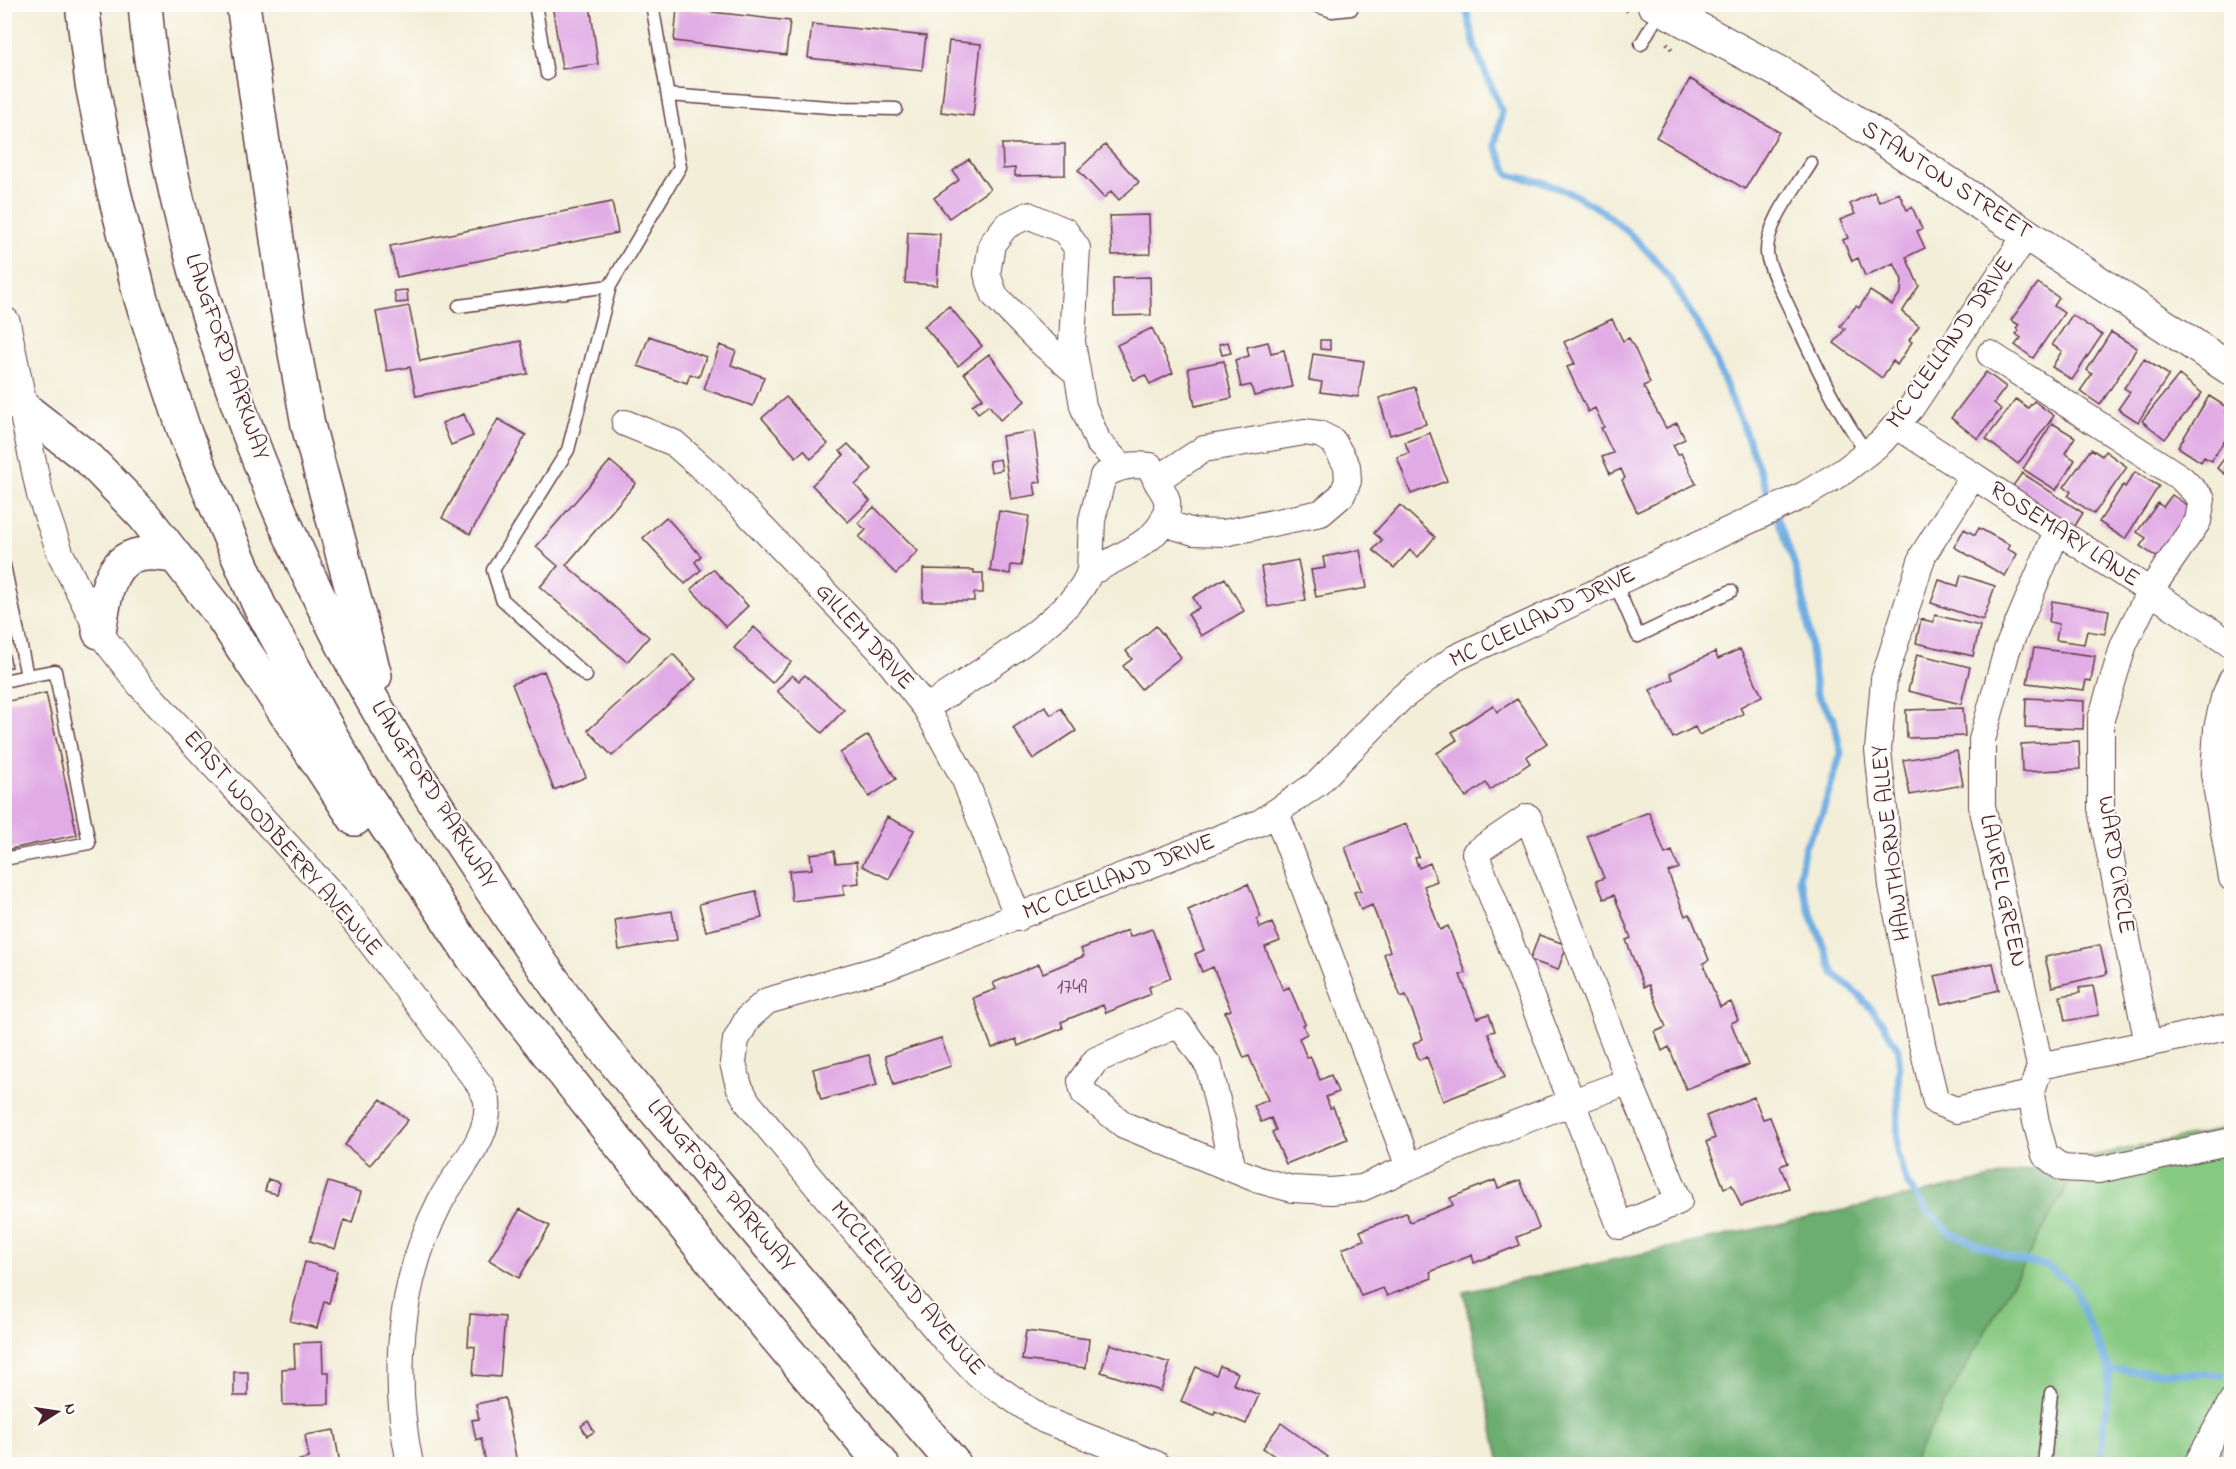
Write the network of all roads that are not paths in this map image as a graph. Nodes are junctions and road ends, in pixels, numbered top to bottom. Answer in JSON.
{"nodes":[{"id":1,"x":82,"y":4,"type":"edge"},
{"id":2,"x":145,"y":4,"type":"edge"},
{"id":3,"x":243,"y":4,"type":"edge"},
{"id":4,"x":535,"y":4,"type":"edge"},
{"id":5,"x":652,"y":4,"type":"edge"},
{"id":6,"x":1312,"y":4,"type":"edge"},
{"id":7,"x":1353,"y":4,"type":"edge"},
{"id":8,"x":1658,"y":7,"type":"edge"},
{"id":9,"x":1641,"y":44,"type":"dead end"},
{"id":10,"x":547,"y":74,"type":"dead end"},
{"id":11,"x":668,"y":96,"type":"junction"},
{"id":12,"x":896,"y":108,"type":"dead end"},
{"id":13,"x":1811,"y":163,"type":"dead end"},
{"id":14,"x":2028,"y":234,"type":"junction"},
{"id":15,"x":610,"y":286,"type":"junction"},
{"id":16,"x":459,"y":306,"type":"dead end"},
{"id":17,"x":4,"y":323,"type":"edge"},
{"id":18,"x":1990,"y":354,"type":"dead end"},
{"id":19,"x":2232,"y":370,"type":"edge"},
{"id":20,"x":1077,"y":373,"type":"junction"},
{"id":21,"x":13,"y":407,"type":"edge"},
{"id":22,"x":625,"y":423,"type":"dead end"},
{"id":23,"x":1896,"y":425,"type":"junction"},
{"id":24,"x":1867,"y":453,"type":"junction"},
{"id":25,"x":1122,"y":467,"type":"junction"},
{"id":26,"x":1973,"y":476,"type":"junction"},
{"id":27,"x":1156,"y":480,"type":"junction"},
{"id":28,"x":1164,"y":523,"type":"junction"},
{"id":29,"x":2058,"y":531,"type":"junction"},
{"id":30,"x":176,"y":557,"type":"junction"},
{"id":31,"x":4,"y":565,"type":"edge"},
{"id":32,"x":1090,"y":570,"type":"junction"},
{"id":33,"x":1615,"y":583,"type":"junction"},
{"id":34,"x":1731,"y":591,"type":"dead end"},
{"id":35,"x":2150,"y":591,"type":"junction"},
{"id":36,"x":99,"y":632,"type":"junction"},
{"id":37,"x":2232,"y":645,"type":"edge"},
{"id":38,"x":27,"y":676,"type":"junction"},
{"id":39,"x":586,"y":676,"type":"dead end"},
{"id":40,"x":2232,"y":679,"type":"edge"},
{"id":41,"x":4,"y":681,"type":"edge"},
{"id":42,"x":926,"y":708,"type":"junction"},
{"id":43,"x":391,"y":732,"type":"junction"},
{"id":44,"x":1276,"y":812,"type":"junction"},
{"id":45,"x":4,"y":859,"type":"edge"},
{"id":46,"x":2232,"y":878,"type":"edge"},
{"id":47,"x":1018,"y":918,"type":"junction"},
{"id":48,"x":472,"y":958,"type":"junction"},
{"id":49,"x":2232,"y":1026,"type":"edge"},
{"id":50,"x":2148,"y":1044,"type":"junction"},
{"id":51,"x":2040,"y":1066,"type":"junction"},
{"id":52,"x":1629,"y":1082,"type":"junction"},
{"id":53,"x":2031,"y":1094,"type":"junction"},
{"id":54,"x":1571,"y":1103,"type":"junction"},
{"id":55,"x":2232,"y":1141,"type":"edge"},
{"id":56,"x":797,"y":1161,"type":"joint"},
{"id":57,"x":1409,"y":1167,"type":"junction"},
{"id":58,"x":1233,"y":1169,"type":"junction"},
{"id":59,"x":2051,"y":1393,"type":"dead end"},
{"id":60,"x":2232,"y":1401,"type":"edge"},
{"id":61,"x":410,"y":1464,"type":"edge"},
{"id":62,"x":882,"y":1464,"type":"edge"},
{"id":63,"x":954,"y":1464,"type":"edge"},
{"id":64,"x":1156,"y":1464,"type":"edge"},
{"id":65,"x":2044,"y":1464,"type":"edge"},
{"id":66,"x":2197,"y":1464,"type":"edge"}],
"edges":[{"from":1,"to":48,"type":"highway","name":"LANGFORD PARKWAY"},
{"from":2,"to":43,"type":"highway","name":"LANGFORD PARKWAY"},
{"from":3,"to":43,"type":"highway"},
{"from":4,"to":10,"type":"lane"},
{"from":5,"to":11,"type":"lane"},
{"from":6,"to":7,"type":"lane"},
{"from":8,"to":9,"type":"lane"},
{"from":8,"to":14,"type":"street","name":"STANTON STREET"},
{"from":11,"to":12,"type":"lane"},
{"from":11,"to":15,"type":"lane"},
{"from":13,"to":24,"type":"lane"},
{"from":14,"to":19,"type":"street","name":"STANTON STREET"},
{"from":14,"to":23,"type":"street","name":"MC CLELLAND DRIVE"},
{"from":15,"to":16,"type":"lane"},
{"from":15,"to":39,"type":"lane"},
{"from":17,"to":21,"type":"street","name":"EAST WOODBERRY AVENUE"},
{"from":18,"to":35,"type":"street","name":"WARD CIRCLE"},
{"from":20,"to":20,"type":"street"},
{"from":20,"to":25,"type":"street"},
{"from":21,"to":30,"type":"highway"},
{"from":21,"to":36,"type":"street","name":"EAST WOODBERRY AVENUE"},
{"from":22,"to":42,"type":"street","name":"GILLEM DRIVE"},
{"from":23,"to":24,"type":"street","name":"MC CLELLAND DRIVE"},
{"from":23,"to":26,"type":"street","name":"ROSEMARY LANE"},
{"from":24,"to":33,"type":"street","name":"MC CLELLAND DRIVE"},
{"from":25,"to":27,"type":"street"},
{"from":25,"to":32,"type":"street"},
{"from":26,"to":29,"type":"street","name":"ROSEMARY LANE"},
{"from":26,"to":53,"type":"street","name":"HAWTHORNE ALLEY"},
{"from":27,"to":28,"type":"street"},
{"from":27,"to":28,"type":"street"},
{"from":28,"to":32,"type":"street"},
{"from":29,"to":35,"type":"street","name":"ROSEMARY LANE"},
{"from":29,"to":51,"type":"street","name":"LAUREL GREEN"},
{"from":30,"to":36,"type":"highway"},
{"from":30,"to":48,"type":"highway"},
{"from":31,"to":38,"type":"lane"},
{"from":32,"to":42,"type":"street"},
{"from":33,"to":34,"type":"lane"},
{"from":33,"to":44,"type":"street","name":"MC CLELLAND DRIVE"},
{"from":35,"to":37,"type":"street","name":"ROSEMARY LANE"},
{"from":35,"to":50,"type":"street","name":"WARD CIRCLE"},
{"from":36,"to":61,"type":"street","name":"EAST WOODBERRY AVENUE"},
{"from":38,"to":41,"type":"lane"},
{"from":38,"to":45,"type":"lane"},
{"from":40,"to":46,"type":"street"},
{"from":42,"to":47,"type":"street","name":"GILLEM DRIVE"},
{"from":43,"to":63,"type":"highway","name":"LANGFORD PARKWAY"},
{"from":44,"to":47,"type":"street","name":"MC CLELLAND DRIVE"},
{"from":44,"to":57,"type":"street"},
{"from":47,"to":56,"type":"street","name":"MC CLELLAND DRIVE"},
{"from":48,"to":62,"type":"highway","name":"LANGFORD PARKWAY"},
{"from":49,"to":50,"type":"street"},
{"from":50,"to":51,"type":"street"},
{"from":51,"to":53,"type":"street"},
{"from":52,"to":54,"type":"street"},
{"from":52,"to":54,"type":"street"},
{"from":52,"to":54,"type":"street"},
{"from":53,"to":55,"type":"street"},
{"from":54,"to":57,"type":"street"},
{"from":56,"to":64,"type":"street","name":"MCCLELLAND AVENUE"},
{"from":57,"to":58,"type":"street"},
{"from":58,"to":58,"type":"street"},
{"from":59,"to":65,"type":"lane"},
{"from":60,"to":66,"type":"street"}]}
